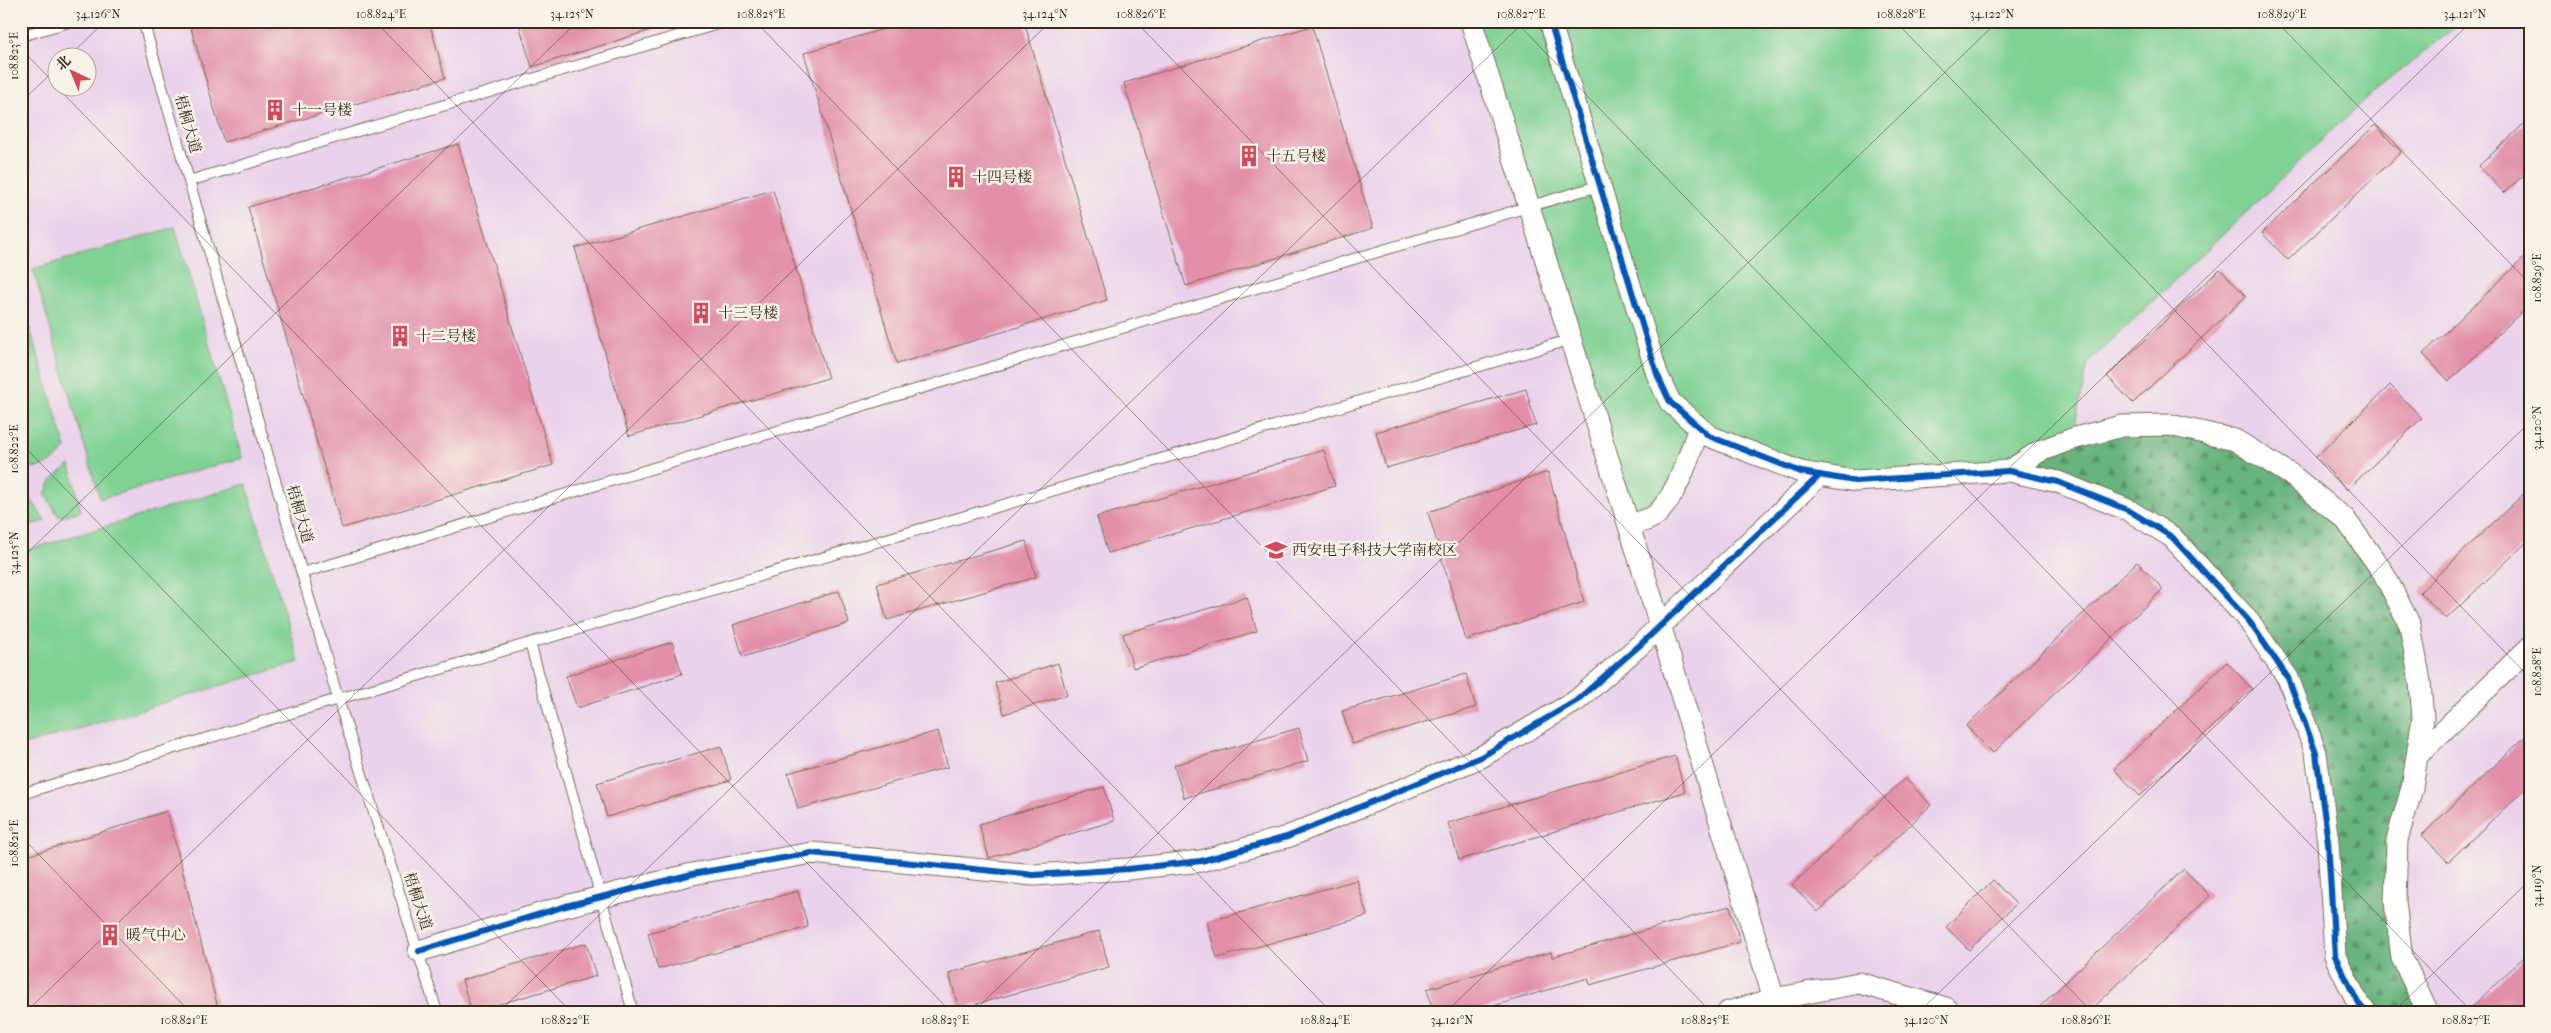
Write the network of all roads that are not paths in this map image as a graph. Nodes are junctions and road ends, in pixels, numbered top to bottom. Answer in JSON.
{"nodes":[{"id":1,"x":72,"y":21,"type":"edge"},
{"id":2,"x":143,"y":21,"type":"edge"},
{"id":3,"x":728,"y":21,"type":"edge"},
{"id":4,"x":1471,"y":21,"type":"edge"},
{"id":5,"x":1550,"y":21,"type":"edge"},
{"id":6,"x":21,"y":36,"type":"edge"},
{"id":7,"x":189,"y":181,"type":"junction"},
{"id":8,"x":1598,"y":186,"type":"junction"},
{"id":9,"x":1529,"y":206,"type":"junction"},
{"id":10,"x":1569,"y":340,"type":"junction"},
{"id":11,"x":1699,"y":427,"type":"junction"},
{"id":12,"x":2009,"y":471,"type":"junction"},
{"id":13,"x":1820,"y":475,"type":"junction"},
{"id":14,"x":1629,"y":524,"type":"junction"},
{"id":15,"x":302,"y":573,"type":"junction"},
{"id":16,"x":1660,"y":625,"type":"junction"},
{"id":17,"x":530,"y":643,"type":"junction"},
{"id":18,"x":2530,"y":647,"type":"edge"},
{"id":19,"x":338,"y":699,"type":"junction"},
{"id":20,"x":2419,"y":754,"type":"junction"},
{"id":21,"x":21,"y":794,"type":"edge"},
{"id":22,"x":601,"y":897,"type":"junction"},
{"id":23,"x":419,"y":952,"type":"junction"},
{"id":24,"x":1774,"y":999,"type":"junction"},
{"id":25,"x":437,"y":1012,"type":"edge"},
{"id":26,"x":633,"y":1012,"type":"edge"},
{"id":27,"x":1728,"y":1012,"type":"edge"},
{"id":28,"x":1950,"y":1012,"type":"edge"},
{"id":29,"x":2366,"y":1012,"type":"edge"},
{"id":30,"x":2428,"y":1012,"type":"edge"}],
"edges":[{"from":1,"to":6,"type":"lane"},
{"from":2,"to":7,"type":"lane","name":"梧桐大道"},
{"from":3,"to":7,"type":"lane"},
{"from":4,"to":9,"type":"street"},
{"from":5,"to":8,"type":"street"},
{"from":7,"to":15,"type":"lane","name":"梧桐大道"},
{"from":8,"to":9,"type":"lane"},
{"from":8,"to":11,"type":"street"},
{"from":9,"to":10,"type":"street"},
{"from":9,"to":15,"type":"lane"},
{"from":10,"to":14,"type":"street"},
{"from":10,"to":17,"type":"lane"},
{"from":11,"to":13,"type":"street"},
{"from":11,"to":14,"type":"street"},
{"from":12,"to":13,"type":"street"},
{"from":12,"to":20,"type":"street"},
{"from":12,"to":29,"type":"street"},
{"from":13,"to":16,"type":"street"},
{"from":14,"to":16,"type":"street"},
{"from":15,"to":19,"type":"lane","name":"梧桐大道"},
{"from":16,"to":22,"type":"street"},
{"from":16,"to":24,"type":"street"},
{"from":17,"to":19,"type":"lane"},
{"from":17,"to":22,"type":"lane"},
{"from":18,"to":20,"type":"street"},
{"from":19,"to":21,"type":"lane"},
{"from":19,"to":23,"type":"lane","name":"梧桐大道"},
{"from":20,"to":30,"type":"street"},
{"from":22,"to":23,"type":"street"},
{"from":22,"to":26,"type":"lane"},
{"from":23,"to":25,"type":"lane","name":"梧桐大道"},
{"from":24,"to":27,"type":"street"},
{"from":24,"to":28,"type":"street"}]}
